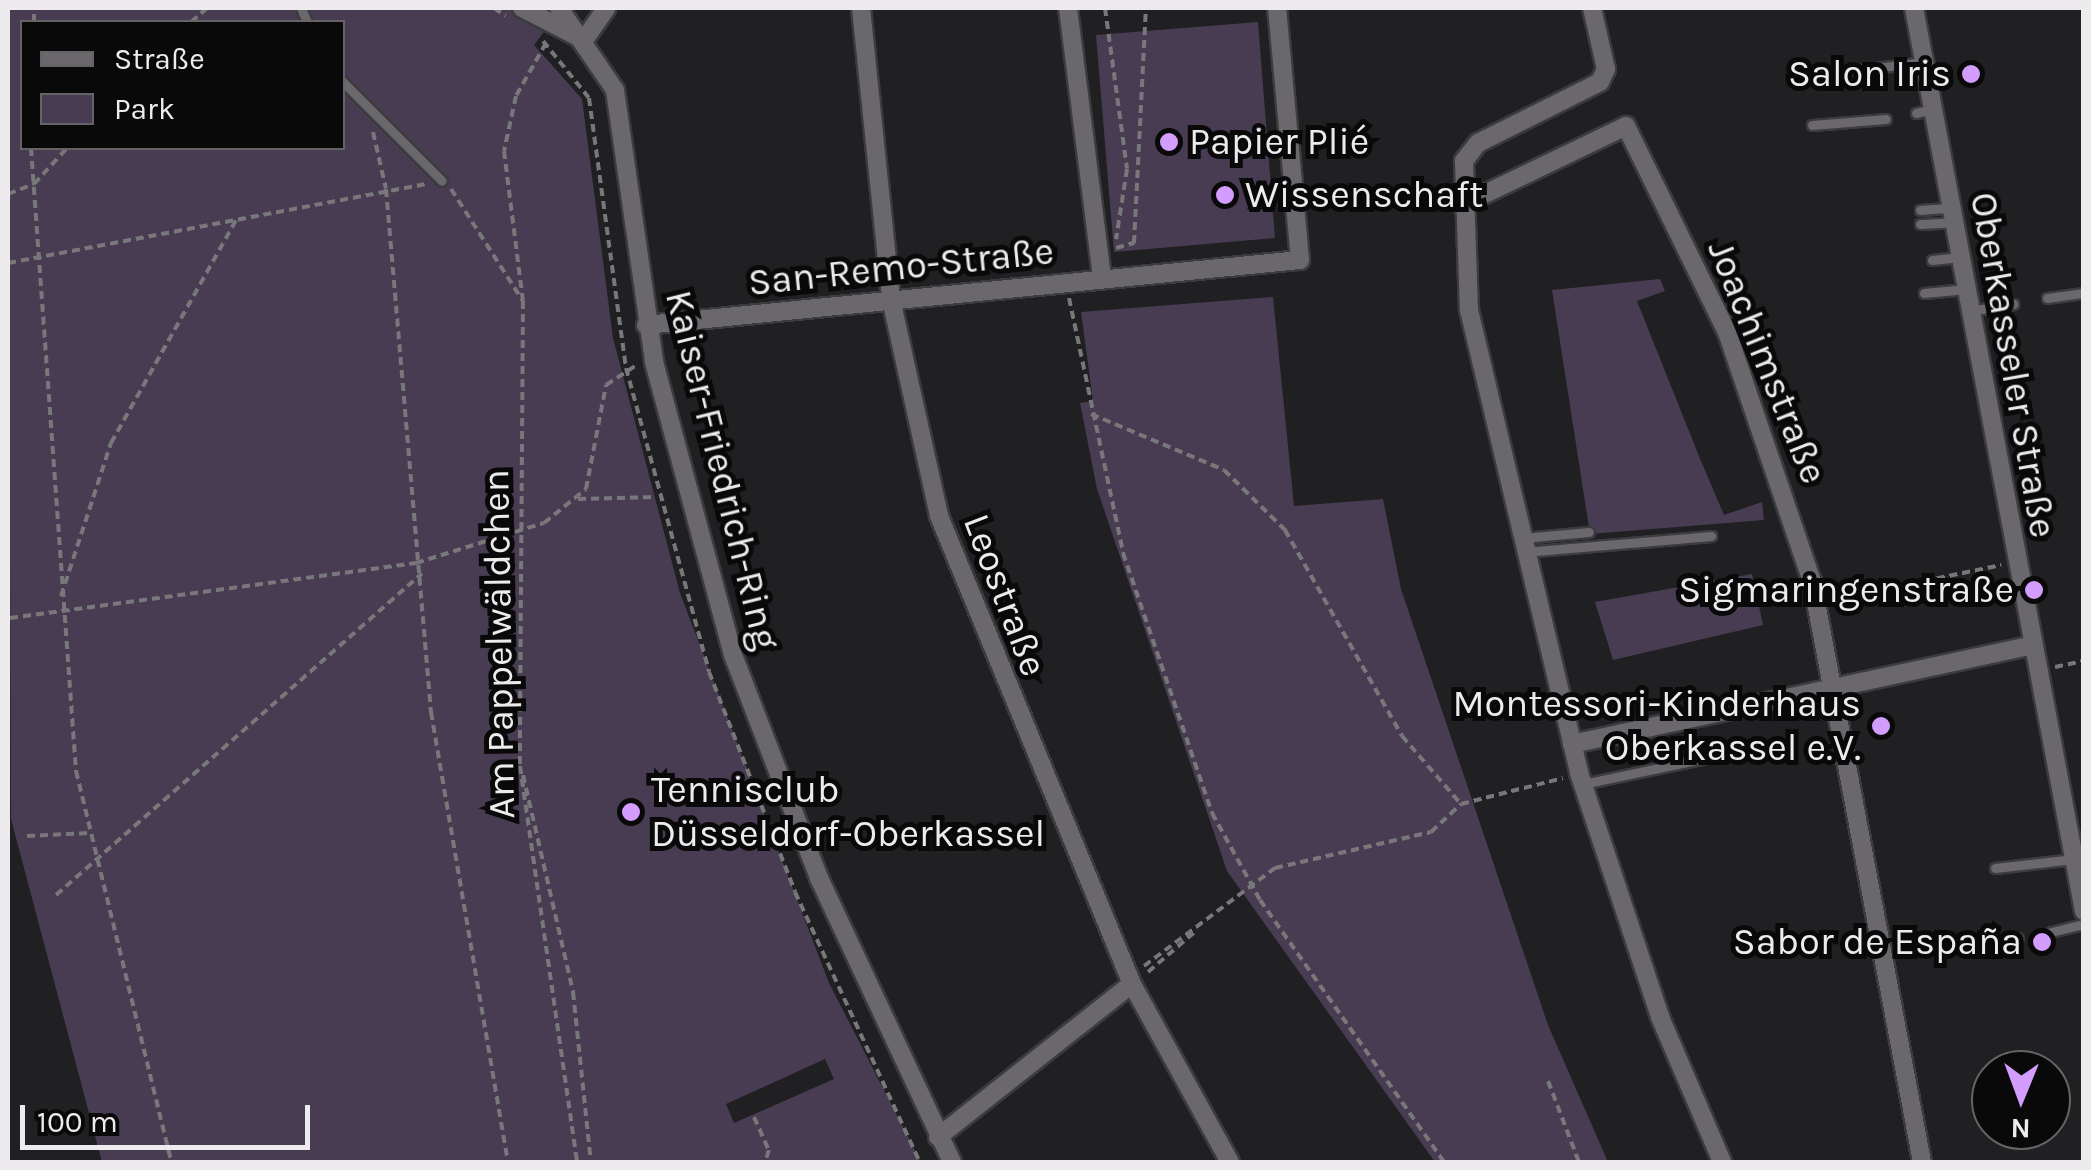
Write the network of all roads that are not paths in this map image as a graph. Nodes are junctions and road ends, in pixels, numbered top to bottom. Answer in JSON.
{"nodes":[{"id":1,"x":522,"y":8,"type":"edge"},
{"id":2,"x":559,"y":8,"type":"edge"},
{"id":3,"x":606,"y":8,"type":"edge"},
{"id":4,"x":861,"y":8,"type":"edge"},
{"id":5,"x":1068,"y":8,"type":"edge"},
{"id":6,"x":1277,"y":8,"type":"edge"},
{"id":7,"x":1592,"y":8,"type":"edge"},
{"id":8,"x":1914,"y":8,"type":"edge"},
{"id":9,"x":584,"y":40,"type":"junction"},
{"id":10,"x":1924,"y":62,"type":"junction"},
{"id":11,"x":1811,"y":76,"type":"dead end"},
{"id":12,"x":345,"y":85,"type":"edge"},
{"id":13,"x":1886,"y":118,"type":"dead end"},
{"id":14,"x":1812,"y":125,"type":"dead end"},
{"id":15,"x":442,"y":181,"type":"road end"},
{"id":16,"x":1462,"y":205,"type":"junction"},
{"id":17,"x":1920,"y":210,"type":"dead end"},
{"id":18,"x":1952,"y":215,"type":"junction"},
{"id":19,"x":1920,"y":224,"type":"dead end"},
{"id":20,"x":1960,"y":258,"type":"junction"},
{"id":21,"x":1932,"y":260,"type":"dead end"},
{"id":22,"x":1109,"y":278,"type":"junction"},
{"id":23,"x":1966,"y":289,"type":"junction"},
{"id":24,"x":1924,"y":293,"type":"dead end"},
{"id":25,"x":2084,"y":293,"type":"edge"},
{"id":26,"x":2048,"y":298,"type":"dead end"},
{"id":27,"x":891,"y":300,"type":"junction"},
{"id":28,"x":2014,"y":304,"type":"dead end"},
{"id":29,"x":1970,"y":311,"type":"junction"},
{"id":30,"x":646,"y":325,"type":"junction"},
{"id":31,"x":1590,"y":532,"type":"dead end"},
{"id":32,"x":1711,"y":536,"type":"dead end"},
{"id":33,"x":1521,"y":546,"type":"junction"},
{"id":34,"x":2031,"y":646,"type":"junction"},
{"id":35,"x":1829,"y":682,"type":"junction"},
{"id":36,"x":1572,"y":744,"type":"junction"},
{"id":37,"x":1702,"y":759,"type":"dead end"},
{"id":38,"x":1582,"y":784,"type":"junction"},
{"id":39,"x":2073,"y":859,"type":"junction"},
{"id":40,"x":1995,"y":868,"type":"dead end"},
{"id":41,"x":2084,"y":911,"type":"edge"},
{"id":42,"x":2084,"y":924,"type":"edge"},
{"id":43,"x":2051,"y":932,"type":"dead end"},
{"id":44,"x":1132,"y":984,"type":"junction"},
{"id":45,"x":938,"y":1138,"type":"junction"},
{"id":46,"x":952,"y":1162,"type":"edge"},
{"id":47,"x":1230,"y":1162,"type":"edge"},
{"id":48,"x":1722,"y":1162,"type":"edge"},
{"id":49,"x":1922,"y":1162,"type":"edge"}],
"edges":[{"from":1,"to":9,"type":"street"},
{"from":2,"to":9,"type":"street","name":"Kaiser-Friedrich-Ring"},
{"from":3,"to":9,"type":"street"},
{"from":4,"to":27,"type":"street","name":"Leostraße"},
{"from":5,"to":22,"type":"street"},
{"from":6,"to":22,"type":"street","name":"San-Remo-Straße"},
{"from":7,"to":16,"type":"street"},
{"from":8,"to":10,"type":"street","name":"Oberkasseler Straße"},
{"from":9,"to":30,"type":"street","name":"Kaiser-Friedrich-Ring"},
{"from":10,"to":11,"type":"lane"},
{"from":10,"to":18,"type":"street","name":"Oberkasseler Straße"},
{"from":12,"to":15,"type":"lane"},
{"from":13,"to":14,"type":"lane"},
{"from":16,"to":33,"type":"street"},
{"from":16,"to":35,"type":"street","name":"Joachimstraße"},
{"from":17,"to":18,"type":"lane"},
{"from":18,"to":19,"type":"lane"},
{"from":18,"to":20,"type":"street","name":"Oberkasseler Straße"},
{"from":20,"to":21,"type":"lane"},
{"from":20,"to":23,"type":"street","name":"Oberkasseler Straße"},
{"from":22,"to":27,"type":"street","name":"San-Remo-Straße"},
{"from":23,"to":24,"type":"lane"},
{"from":23,"to":29,"type":"street","name":"Oberkasseler Straße"},
{"from":25,"to":26,"type":"lane"},
{"from":27,"to":30,"type":"street","name":"San-Remo-Straße"},
{"from":27,"to":44,"type":"street","name":"Leostraße"},
{"from":28,"to":29,"type":"lane"},
{"from":29,"to":34,"type":"street","name":"Oberkasseler Straße"},
{"from":30,"to":45,"type":"street","name":"Kaiser-Friedrich-Ring"},
{"from":31,"to":33,"type":"lane"},
{"from":32,"to":33,"type":"lane"},
{"from":33,"to":36,"type":"street"},
{"from":34,"to":35,"type":"street"},
{"from":34,"to":39,"type":"street","name":"Oberkasseler Straße"},
{"from":35,"to":36,"type":"street"},
{"from":35,"to":49,"type":"street","name":"Joachimstraße"},
{"from":36,"to":38,"type":"street"},
{"from":37,"to":38,"type":"lane"},
{"from":38,"to":48,"type":"street"},
{"from":39,"to":40,"type":"lane"},
{"from":39,"to":41,"type":"street","name":"Oberkasseler Straße"},
{"from":42,"to":43,"type":"lane"},
{"from":44,"to":45,"type":"street"},
{"from":44,"to":47,"type":"street","name":"Leostraße"},
{"from":45,"to":46,"type":"street","name":"Kaiser-Friedrich-Ring"}]}
